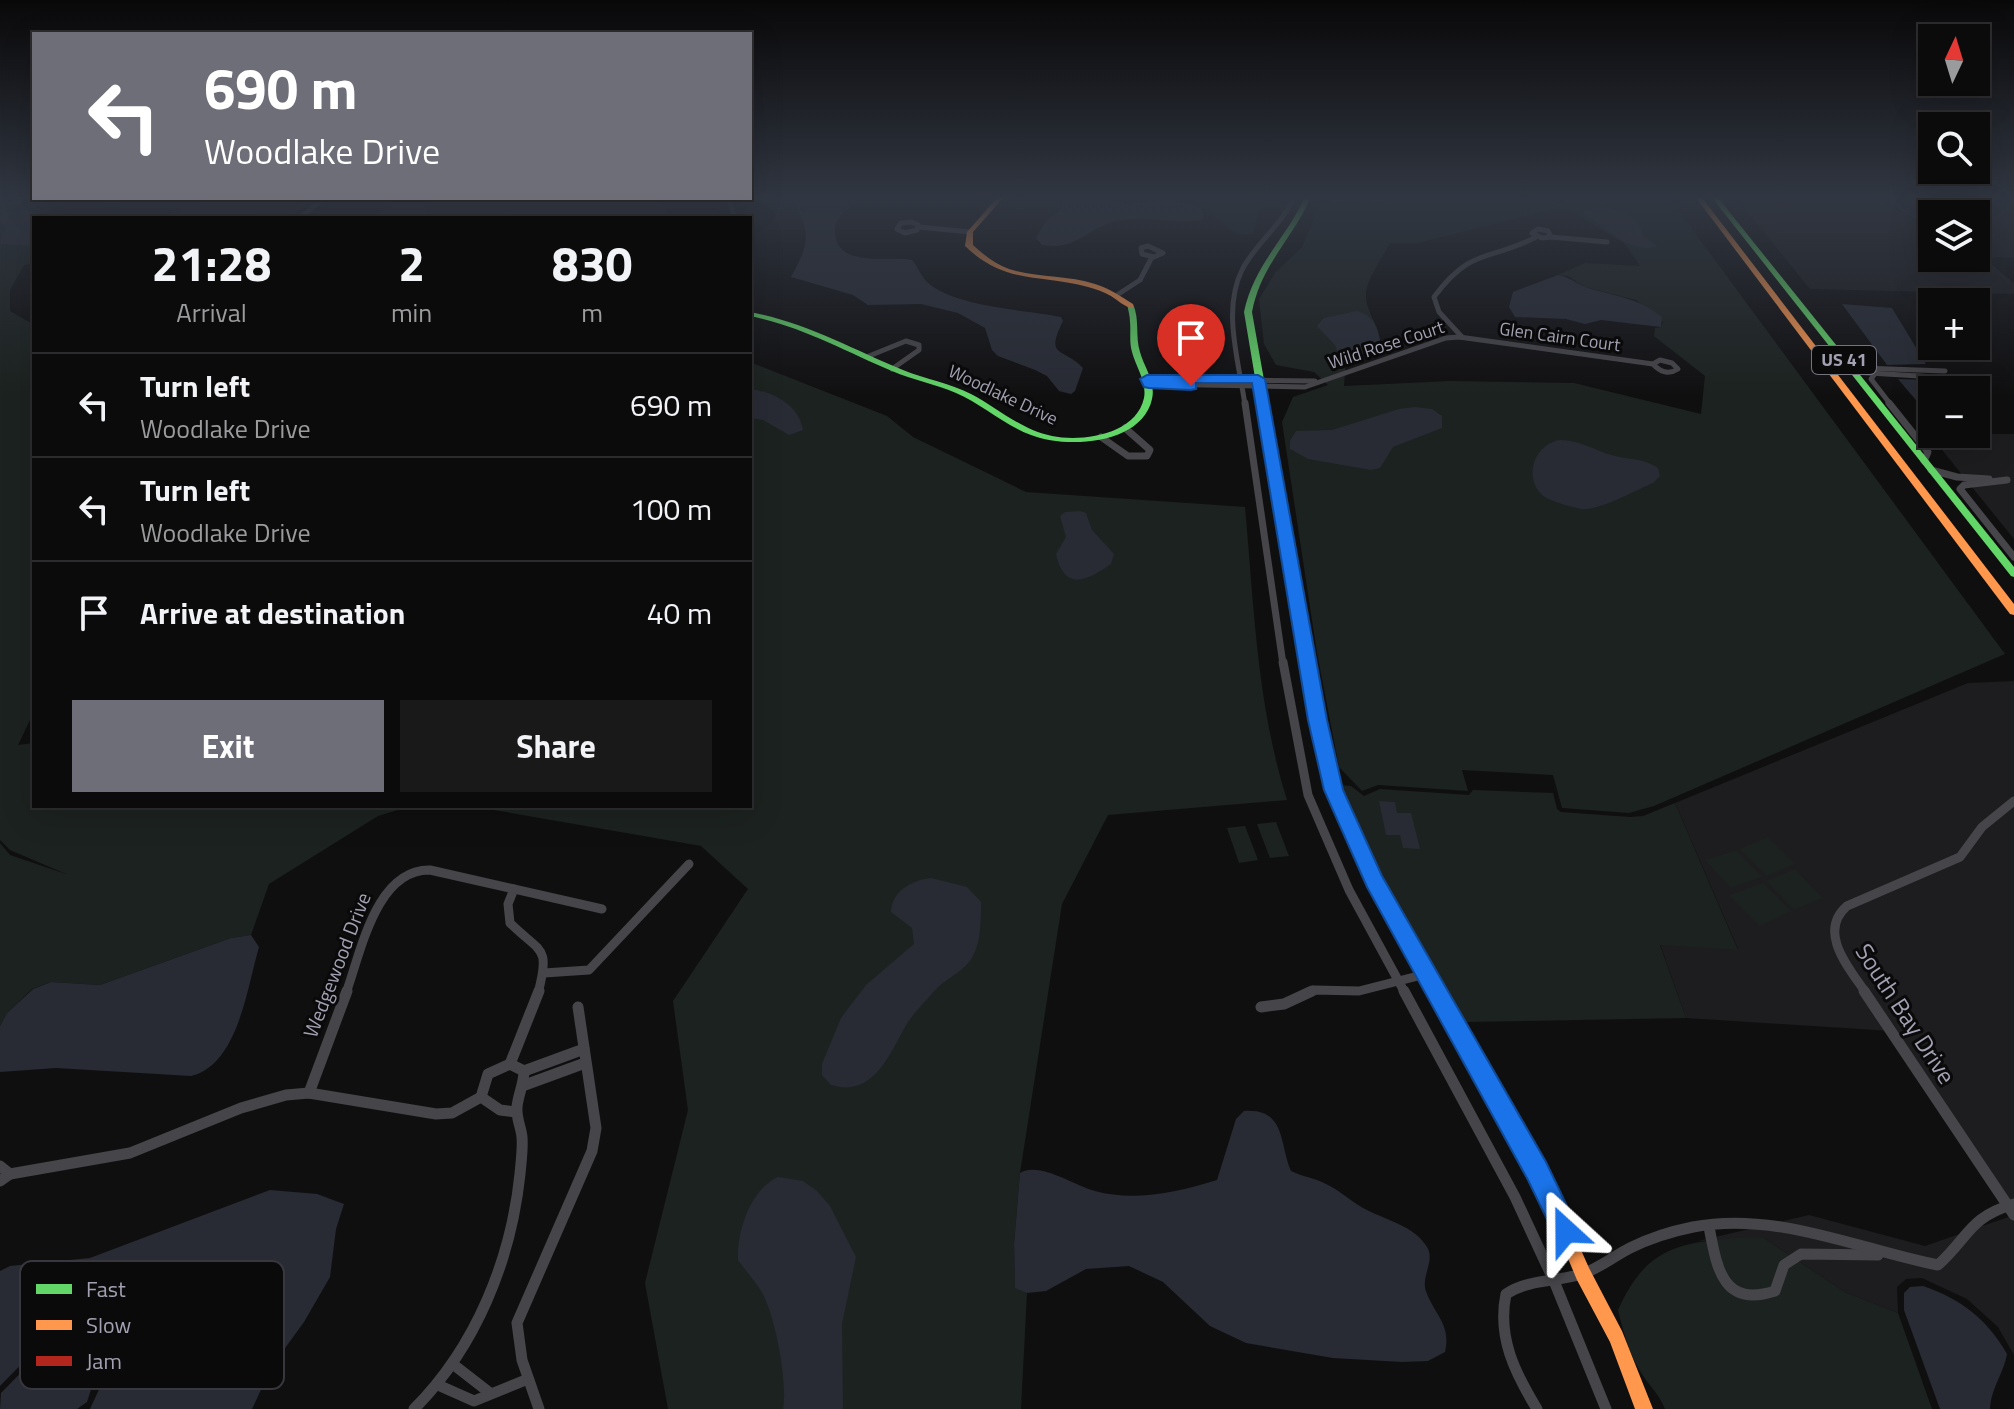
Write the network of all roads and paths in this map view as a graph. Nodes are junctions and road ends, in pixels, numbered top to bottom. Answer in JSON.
{"nodes":[{"id":1,"x":994,"y":265,"type":"edge"},
{"id":2,"x":1150,"y":265,"type":"edge"},
{"id":3,"x":1246,"y":265,"type":"edge"},
{"id":4,"x":1261,"y":265,"type":"edge"},
{"id":5,"x":1465,"y":265,"type":"edge"},
{"id":6,"x":1751,"y":265,"type":"edge"},
{"id":7,"x":1768,"y":265,"type":"edge"},
{"id":8,"x":1117,"y":295,"type":"junction"},
{"id":9,"x":1777,"y":299,"type":"junction"},
{"id":10,"x":752,"y":314,"type":"edge"},
{"id":11,"x":1462,"y":337,"type":"junction"},
{"id":12,"x":869,"y":356,"type":"junction"},
{"id":13,"x":1653,"y":364,"type":"dead end"},
{"id":14,"x":1850,"y":367,"type":"junction"},
{"id":15,"x":892,"y":369,"type":"junction"},
{"id":16,"x":1831,"y":370,"type":"junction"},
{"id":17,"x":1945,"y":371,"type":"dead end"},
{"id":18,"x":1874,"y":375,"type":"junction"},
{"id":19,"x":1918,"y":376,"type":"edge"},
{"id":20,"x":1148,"y":381,"type":"junction"},
{"id":21,"x":1240,"y":383,"type":"junction"},
{"id":22,"x":1259,"y":383,"type":"junction"},
{"id":23,"x":1125,"y":428,"type":"junction"},
{"id":24,"x":1901,"y":433,"type":"junction"},
{"id":25,"x":1101,"y":437,"type":"junction"},
{"id":26,"x":1927,"y":466,"type":"junction"},
{"id":27,"x":2010,"y":480,"type":"edge"},
{"id":28,"x":2014,"y":557,"type":"edge"},
{"id":29,"x":2014,"y":574,"type":"edge"},
{"id":30,"x":2014,"y":611,"type":"edge"},
{"id":31,"x":2014,"y":801,"type":"edge"},
{"id":32,"x":2014,"y":812,"type":"edge"},
{"id":33,"x":2000,"y":815,"type":"junction"},
{"id":34,"x":689,"y":864,"type":"dead end"},
{"id":35,"x":514,"y":889,"type":"junction"},
{"id":36,"x":602,"y":909,"type":"dead end"},
{"id":37,"x":544,"y":973,"type":"junction"},
{"id":38,"x":1426,"y":974,"type":"junction"},
{"id":39,"x":1399,"y":982,"type":"junction"},
{"id":40,"x":578,"y":1007,"type":"dead end"},
{"id":41,"x":1261,"y":1007,"type":"dead end"},
{"id":42,"x":584,"y":1049,"type":"junction"},
{"id":43,"x":585,"y":1063,"type":"junction"},
{"id":44,"x":510,"y":1064,"type":"junction"},
{"id":45,"x":524,"y":1071,"type":"junction"},
{"id":46,"x":525,"y":1085,"type":"junction"},
{"id":47,"x":309,"y":1093,"type":"junction"},
{"id":48,"x":481,"y":1097,"type":"junction"},
{"id":49,"x":516,"y":1112,"type":"junction"},
{"id":50,"x":3,"y":1174,"type":"edge"},
{"id":51,"x":2012,"y":1208,"type":"edge"},
{"id":52,"x":1709,"y":1227,"type":"junction"},
{"id":53,"x":1882,"y":1254,"type":"junction"},
{"id":54,"x":1583,"y":1274,"type":"junction"},
{"id":55,"x":1554,"y":1281,"type":"junction"},
{"id":56,"x":454,"y":1365,"type":"junction"},
{"id":57,"x":528,"y":1379,"type":"junction"},
{"id":58,"x":438,"y":1385,"type":"junction"},
{"id":59,"x":490,"y":1393,"type":"junction"},
{"id":60,"x":414,"y":1409,"type":"edge"},
{"id":61,"x":539,"y":1409,"type":"edge"},
{"id":62,"x":1537,"y":1409,"type":"edge"},
{"id":63,"x":1606,"y":1409,"type":"edge"},
{"id":64,"x":1644,"y":1409,"type":"edge"}],
"edges":[{"from":1,"to":8,"type":"street"},
{"from":2,"to":8,"type":"street"},
{"from":3,"to":21,"type":"street"},
{"from":4,"to":22,"type":"street"},
{"from":5,"to":11,"type":"street"},
{"from":6,"to":9,"type":"street","number":"US 41"},
{"from":7,"to":14,"type":"street","number":"US 41"},
{"from":8,"to":20,"type":"street"},
{"from":9,"to":14,"type":"street"},
{"from":9,"to":16,"type":"street","number":"US 41"},
{"from":10,"to":12,"type":"street","name":"Woodlake Drive"},
{"from":11,"to":13,"type":"street","name":"Glen Cairn Court"},
{"from":11,"to":22,"type":"street","name":"Wild Rose Court"},
{"from":12,"to":15,"type":"street","name":"Woodlake Drive"},
{"from":12,"to":15,"type":"street"},
{"from":14,"to":17,"type":"street"},
{"from":14,"to":18,"type":"street"},
{"from":14,"to":24,"type":"street","number":"US 41"},
{"from":15,"to":25,"type":"street","name":"Woodlake Drive"},
{"from":16,"to":24,"type":"street"},
{"from":16,"to":30,"type":"street","number":"US 41"},
{"from":18,"to":19,"type":"street"},
{"from":18,"to":26,"type":"street"},
{"from":20,"to":21,"type":"street"},
{"from":20,"to":23,"type":"street"},
{"from":21,"to":22,"type":"street","name":"Wild Rose Court"},
{"from":21,"to":39,"type":"street"},
{"from":22,"to":38,"type":"street"},
{"from":23,"to":25,"type":"street","name":"Woodlake Drive"},
{"from":23,"to":25,"type":"street"},
{"from":24,"to":26,"type":"street","number":"US 41"},
{"from":26,"to":27,"type":"street"},
{"from":26,"to":29,"type":"street","number":"US 41"},
{"from":27,"to":28,"type":"street"},
{"from":31,"to":33,"type":"street","name":"South Bay Drive"},
{"from":32,"to":33,"type":"street"},
{"from":33,"to":51,"type":"street","name":"South Bay Drive"},
{"from":34,"to":37,"type":"street"},
{"from":35,"to":36,"type":"street","name":"Wedgewood Drive"},
{"from":35,"to":37,"type":"street"},
{"from":35,"to":47,"type":"street","name":"Wedgewood Drive"},
{"from":37,"to":44,"type":"street"},
{"from":38,"to":39,"type":"street"},
{"from":38,"to":54,"type":"street"},
{"from":39,"to":41,"type":"street"},
{"from":39,"to":55,"type":"street"},
{"from":40,"to":42,"type":"street"},
{"from":42,"to":43,"type":"street"},
{"from":42,"to":45,"type":"street"},
{"from":43,"to":46,"type":"street"},
{"from":43,"to":57,"type":"street"},
{"from":44,"to":45,"type":"street"},
{"from":44,"to":48,"type":"street"},
{"from":45,"to":46,"type":"street"},
{"from":46,"to":49,"type":"street"},
{"from":47,"to":48,"type":"street"},
{"from":47,"to":50,"type":"street"},
{"from":48,"to":49,"type":"street"},
{"from":49,"to":56,"type":"street"},
{"from":51,"to":53,"type":"street"},
{"from":52,"to":53,"type":"street"},
{"from":52,"to":53,"type":"street"},
{"from":52,"to":54,"type":"street"},
{"from":54,"to":55,"type":"street"},
{"from":54,"to":64,"type":"street"},
{"from":55,"to":62,"type":"street"},
{"from":55,"to":63,"type":"street"},
{"from":56,"to":58,"type":"street"},
{"from":56,"to":59,"type":"street"},
{"from":57,"to":59,"type":"street"},
{"from":57,"to":61,"type":"street"},
{"from":58,"to":59,"type":"street"},
{"from":58,"to":60,"type":"street"}]}
